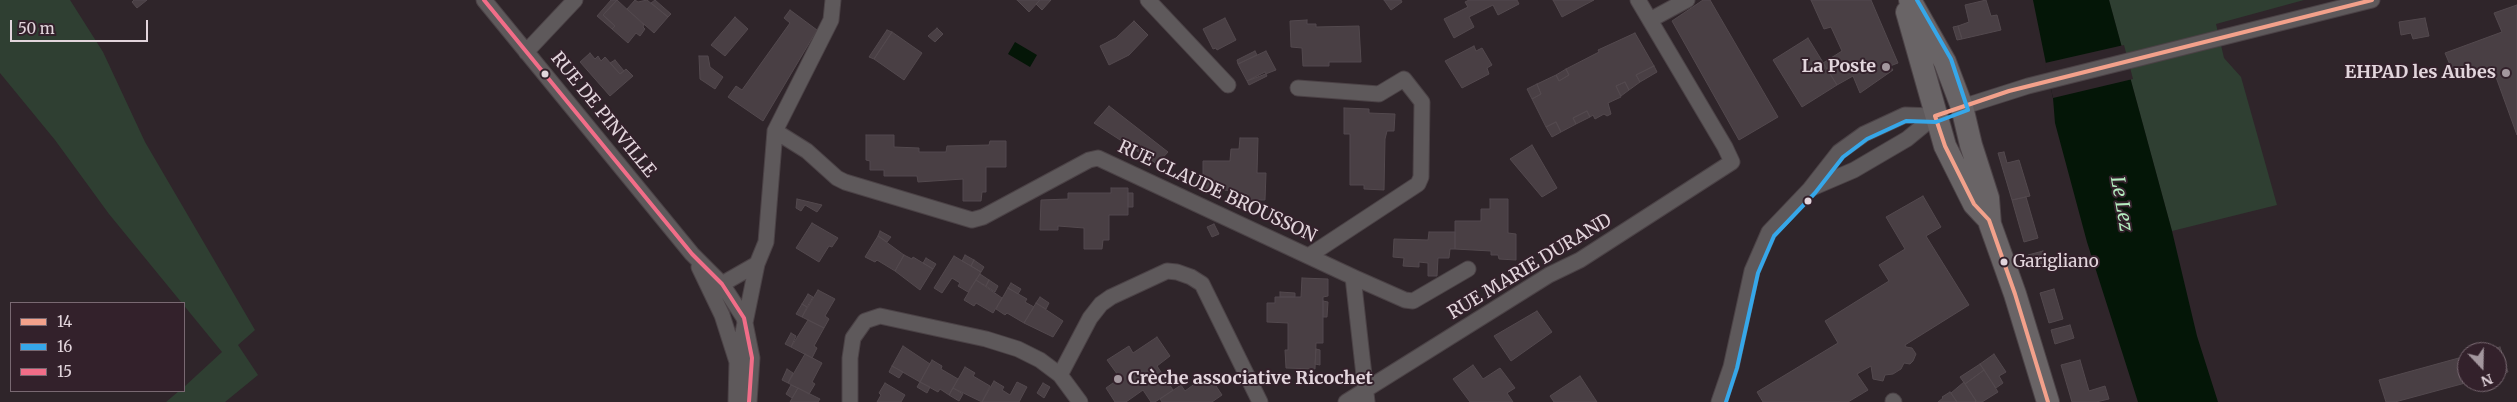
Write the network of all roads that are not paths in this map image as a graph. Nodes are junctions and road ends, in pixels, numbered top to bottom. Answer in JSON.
{"nodes":[{"id":1,"x":484,"y":0,"type":"edge"},
{"id":2,"x":575,"y":0,"type":"edge"},
{"id":3,"x":833,"y":0,"type":"edge"},
{"id":4,"x":1148,"y":0,"type":"edge"},
{"id":5,"x":1638,"y":0,"type":"edge"},
{"id":6,"x":1687,"y":0,"type":"edge"},
{"id":7,"x":1904,"y":0,"type":"edge"},
{"id":8,"x":1910,"y":0,"type":"edge"},
{"id":9,"x":2372,"y":0,"type":"edge"},
{"id":10,"x":1650,"y":20,"type":"junction"},
{"id":11,"x":526,"y":52,"type":"junction"},
{"id":12,"x":1228,"y":85,"type":"dead end"},
{"id":13,"x":1298,"y":88,"type":"dead end"},
{"id":14,"x":1962,"y":107,"type":"junction"},
{"id":15,"x":1935,"y":116,"type":"junction"},
{"id":16,"x":775,"y":131,"type":"junction"},
{"id":17,"x":1810,"y":189,"type":"junction"},
{"id":18,"x":1989,"y":220,"type":"junction"},
{"id":19,"x":692,"y":254,"type":"junction"},
{"id":20,"x":1310,"y":255,"type":"junction"},
{"id":21,"x":757,"y":264,"type":"junction"},
{"id":22,"x":1468,"y":269,"type":"dead end"},
{"id":23,"x":1353,"y":277,"type":"junction"},
{"id":24,"x":722,"y":284,"type":"junction"},
{"id":25,"x":744,"y":318,"type":"junction"},
{"id":26,"x":737,"y":362,"type":"junction"},
{"id":27,"x":1060,"y":375,"type":"junction"},
{"id":28,"x":1365,"y":397,"type":"edge"},
{"id":29,"x":736,"y":402,"type":"edge"},
{"id":30,"x":749,"y":402,"type":"edge"},
{"id":31,"x":850,"y":402,"type":"edge"},
{"id":32,"x":1080,"y":402,"type":"edge"},
{"id":33,"x":1260,"y":402,"type":"edge"},
{"id":34,"x":1346,"y":402,"type":"edge"},
{"id":35,"x":1719,"y":402,"type":"edge"},
{"id":36,"x":2048,"y":402,"type":"edge"}],
"edges":[{"from":1,"to":11,"type":"street","name":"RUE DE PINVILLE"},
{"from":2,"to":11,"type":"street"},
{"from":3,"to":16,"type":"street"},
{"from":4,"to":12,"type":"street"},
{"from":5,"to":10,"type":"street"},
{"from":6,"to":10,"type":"street"},
{"from":7,"to":15,"type":"main road"},
{"from":8,"to":14,"type":"main road"},
{"from":9,"to":14,"type":"street"},
{"from":10,"to":28,"type":"street","name":"RUE MARIE DURAND"},
{"from":11,"to":19,"type":"street","name":"RUE DE PINVILLE"},
{"from":13,"to":20,"type":"street"},
{"from":14,"to":15,"type":"main road"},
{"from":14,"to":18,"type":"main road"},
{"from":15,"to":17,"type":"street"},
{"from":15,"to":17,"type":"street"},
{"from":15,"to":18,"type":"main road"},
{"from":16,"to":20,"type":"street","name":"RUE CLAUDE BROUSSON"},
{"from":16,"to":21,"type":"street"},
{"from":17,"to":35,"type":"street"},
{"from":18,"to":36,"type":"main road"},
{"from":19,"to":24,"type":"street","name":"RUE DE PINVILLE"},
{"from":19,"to":26,"type":"street","name":"RUE DE PINVILLE"},
{"from":20,"to":23,"type":"street","name":"RUE CLAUDE BROUSSON"},
{"from":21,"to":24,"type":"street"},
{"from":21,"to":25,"type":"street"},
{"from":22,"to":23,"type":"street","name":"RUE CLAUDE BROUSSON"},
{"from":23,"to":28,"type":"street"},
{"from":24,"to":25,"type":"street","name":"RUE DE PINVILLE"},
{"from":25,"to":26,"type":"street"},
{"from":25,"to":30,"type":"street","name":"RUE DE PINVILLE"},
{"from":26,"to":29,"type":"street","name":"RUE DE PINVILLE"},
{"from":27,"to":31,"type":"street"},
{"from":27,"to":32,"type":"street"},
{"from":27,"to":33,"type":"street"},
{"from":28,"to":34,"type":"street","name":"RUE MARIE DURAND"}]}
